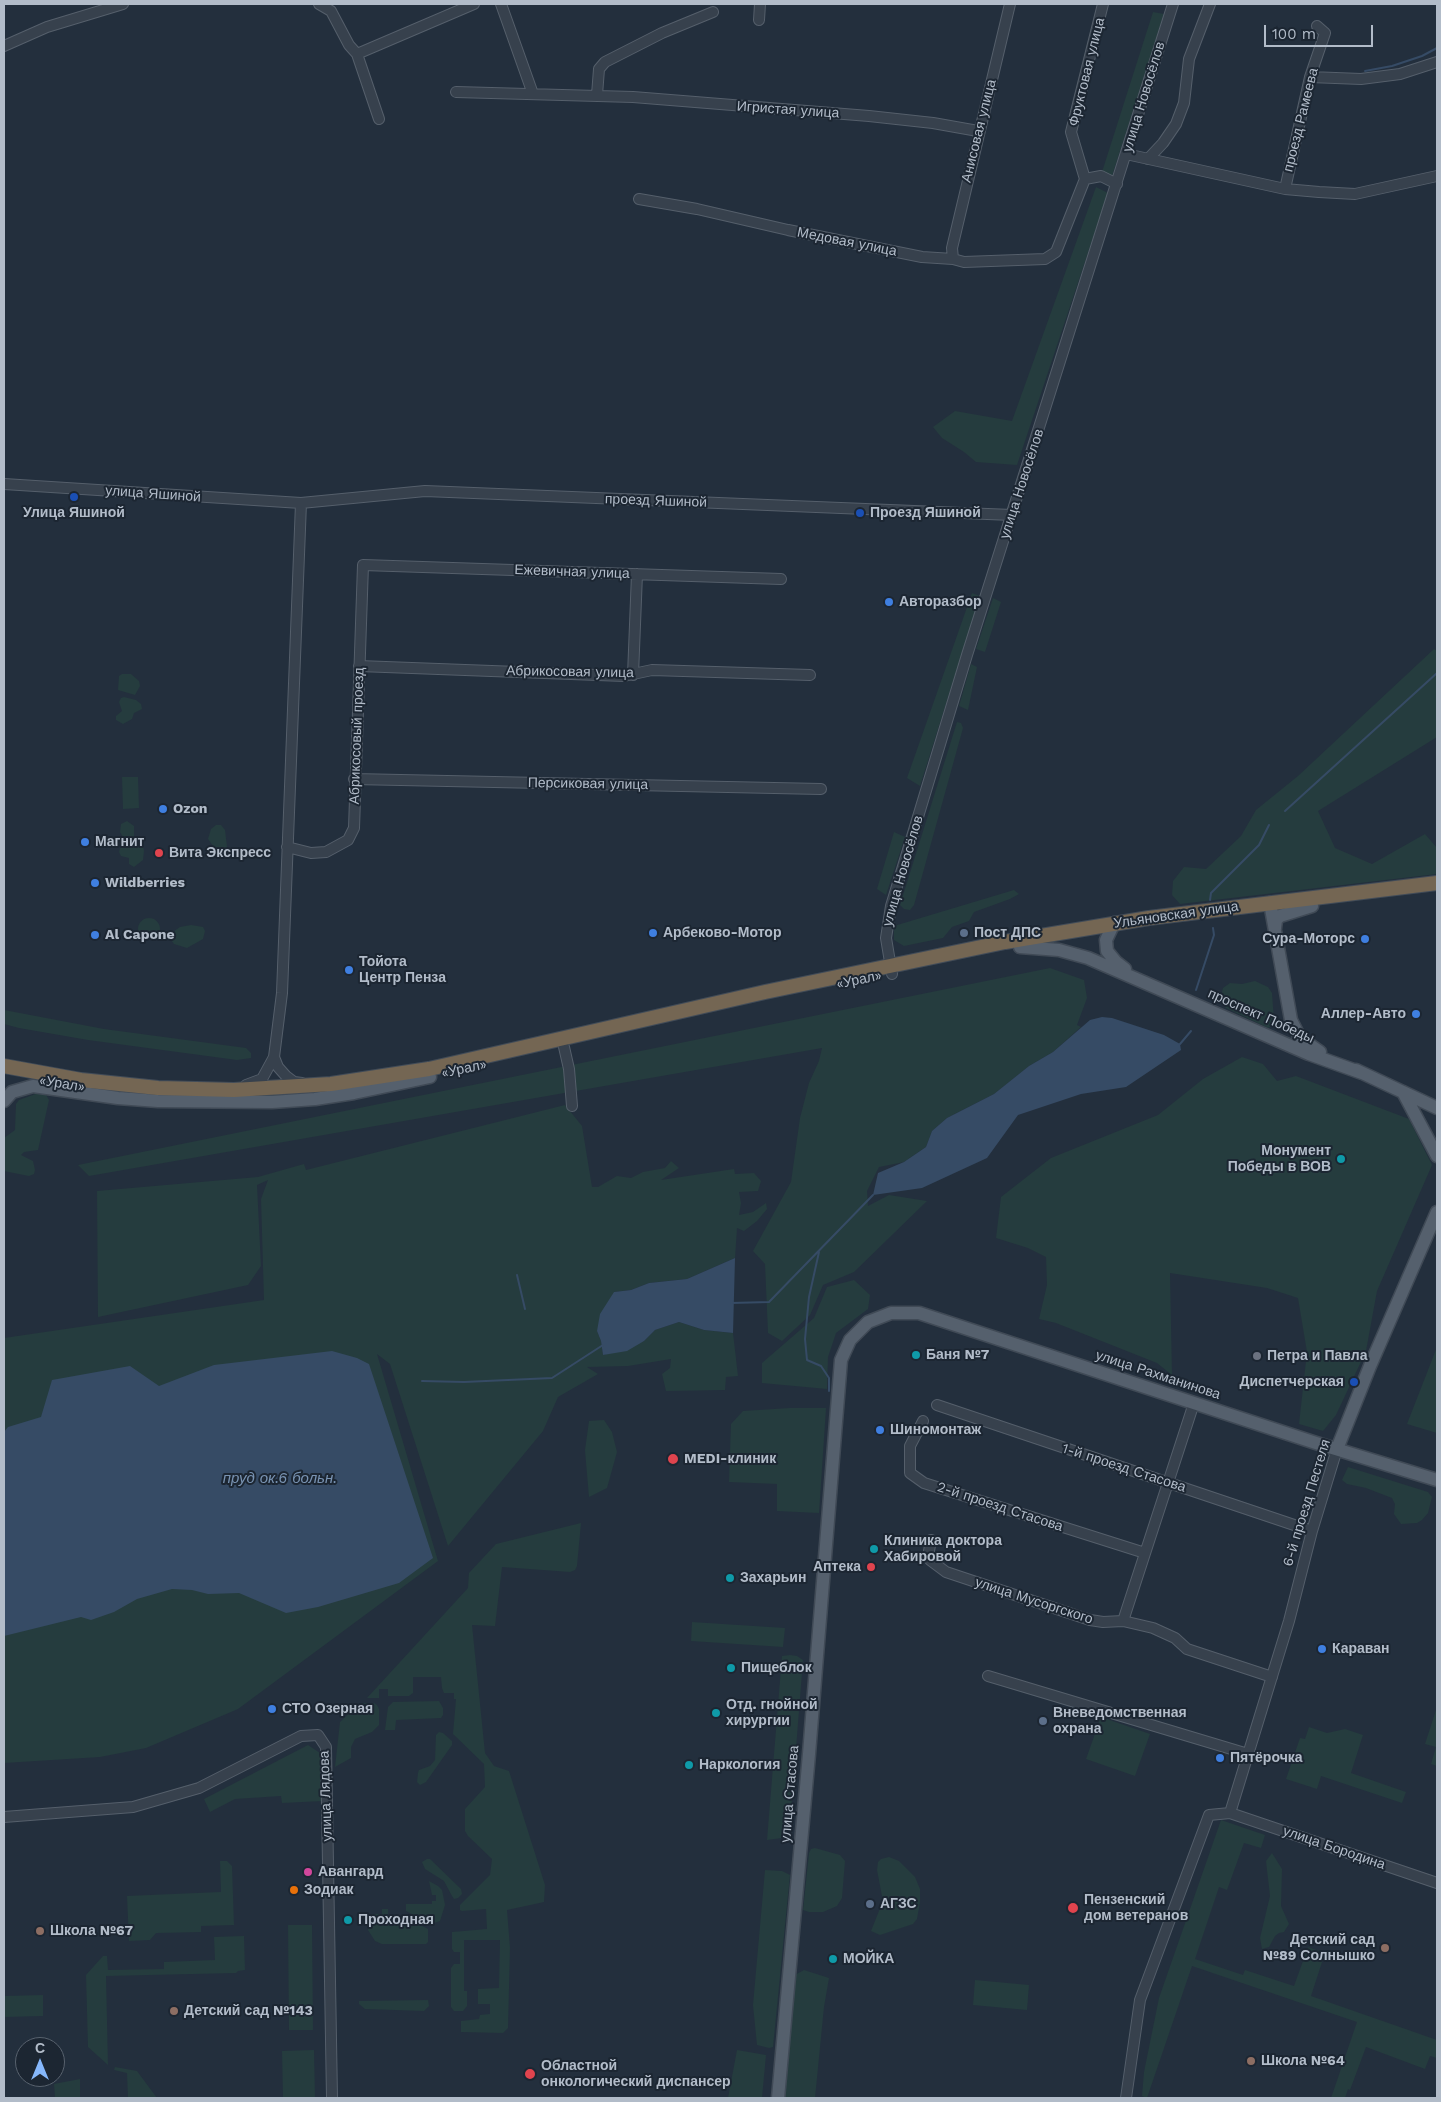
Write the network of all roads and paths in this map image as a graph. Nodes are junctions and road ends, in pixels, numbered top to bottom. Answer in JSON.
{"nodes":[{"id":1,"x":123,"y":4,"type":"edge"},
{"id":2,"x":319,"y":4,"type":"edge"},
{"id":3,"x":474,"y":4,"type":"edge"},
{"id":4,"x":501,"y":4,"type":"edge"},
{"id":5,"x":760,"y":4,"type":"edge"},
{"id":6,"x":1010,"y":4,"type":"edge"},
{"id":7,"x":1103,"y":4,"type":"edge"},
{"id":8,"x":1173,"y":4,"type":"edge"},
{"id":9,"x":1210,"y":4,"type":"edge"},
{"id":10,"x":713,"y":12,"type":"dead end"},
{"id":11,"x":759,"y":20,"type":"dead end"},
{"id":12,"x":1318,"y":26,"type":"dead end"},
{"id":13,"x":4,"y":46,"type":"edge"},
{"id":14,"x":357,"y":54,"type":"junction"},
{"id":15,"x":1437,"y":62,"type":"edge"},
{"id":16,"x":1310,"y":77,"type":"junction"},
{"id":17,"x":456,"y":92,"type":"dead end"},
{"id":18,"x":533,"y":94,"type":"junction"},
{"id":19,"x":597,"y":95,"type":"junction"},
{"id":20,"x":379,"y":118,"type":"dead end"},
{"id":21,"x":978,"y":131,"type":"junction"},
{"id":22,"x":1126,"y":154,"type":"junction"},
{"id":23,"x":1148,"y":159,"type":"junction"},
{"id":24,"x":1437,"y":176,"type":"edge"},
{"id":25,"x":1086,"y":179,"type":"junction"},
{"id":26,"x":1117,"y":184,"type":"junction"},
{"id":27,"x":1284,"y":188,"type":"junction"},
{"id":28,"x":639,"y":199,"type":"dead end"},
{"id":29,"x":953,"y":259,"type":"junction"},
{"id":30,"x":4,"y":484,"type":"edge"},
{"id":31,"x":301,"y":503,"type":"junction"},
{"id":32,"x":1012,"y":515,"type":"junction"},
{"id":33,"x":363,"y":564,"type":"joint"},
{"id":34,"x":637,"y":574,"type":"junction"},
{"id":35,"x":781,"y":579,"type":"dead end"},
{"id":36,"x":359,"y":666,"type":"junction"},
{"id":37,"x":634,"y":675,"type":"junction"},
{"id":38,"x":810,"y":675,"type":"dead end"},
{"id":39,"x":354,"y":779,"type":"junction"},
{"id":40,"x":821,"y":790,"type":"dead end"},
{"id":41,"x":287,"y":847,"type":"junction"},
{"id":42,"x":1437,"y":883,"type":"edge"},
{"id":43,"x":1437,"y":891,"type":"edge"},
{"id":44,"x":1271,"y":906,"type":"junction"},
{"id":45,"x":1312,"y":906,"type":"junction"},
{"id":46,"x":1111,"y":928,"type":"junction"},
{"id":47,"x":1274,"y":928,"type":"junction"},
{"id":48,"x":1020,"y":947,"type":"junction"},
{"id":49,"x":917,"y":965,"type":"junction"},
{"id":50,"x":891,"y":970,"type":"junction"},
{"id":51,"x":1149,"y":983,"type":"junction"},
{"id":52,"x":1288,"y":1010,"type":"junction"},
{"id":53,"x":1271,"y":1038,"type":"junction"},
{"id":54,"x":564,"y":1047,"type":"junction"},
{"id":55,"x":274,"y":1057,"type":"junction"},
{"id":56,"x":4,"y":1066,"type":"edge"},
{"id":57,"x":4,"y":1073,"type":"edge"},
{"id":58,"x":1362,"y":1073,"type":"junction"},
{"id":59,"x":430,"y":1077,"type":"junction"},
{"id":60,"x":331,"y":1084,"type":"junction"},
{"id":61,"x":197,"y":1090,"type":"junction"},
{"id":62,"x":1403,"y":1092,"type":"junction"},
{"id":63,"x":4,"y":1101,"type":"edge"},
{"id":64,"x":572,"y":1106,"type":"dead end"},
{"id":65,"x":1437,"y":1108,"type":"edge"},
{"id":66,"x":1437,"y":1156,"type":"edge"},
{"id":67,"x":1437,"y":1212,"type":"edge"},
{"id":68,"x":868,"y":1322,"type":"joint"},
{"id":69,"x":1194,"y":1403,"type":"junction"},
{"id":70,"x":936,"y":1405,"type":"dead end"},
{"id":71,"x":923,"y":1421,"type":"dead end"},
{"id":72,"x":1337,"y":1449,"type":"junction"},
{"id":73,"x":1437,"y":1480,"type":"edge"},
{"id":74,"x":1168,"y":1482,"type":"junction"},
{"id":75,"x":1312,"y":1530,"type":"junction"},
{"id":76,"x":931,"y":1540,"type":"dead end"},
{"id":77,"x":1145,"y":1553,"type":"junction"},
{"id":78,"x":1123,"y":1621,"type":"junction"},
{"id":79,"x":988,"y":1676,"type":"dead end"},
{"id":80,"x":1272,"y":1677,"type":"junction"},
{"id":81,"x":1248,"y":1754,"type":"junction"},
{"id":82,"x":1230,"y":1812,"type":"junction"},
{"id":83,"x":4,"y":1818,"type":"edge"},
{"id":84,"x":1437,"y":1883,"type":"edge"},
{"id":85,"x":332,"y":2098,"type":"edge"},
{"id":86,"x":778,"y":2098,"type":"edge"},
{"id":87,"x":1126,"y":2098,"type":"edge"}],
"edges":[{"from":1,"to":13,"type":"street"},
{"from":2,"to":14,"type":"street"},
{"from":3,"to":14,"type":"street"},
{"from":4,"to":18,"type":"street"},
{"from":5,"to":11,"type":"street"},
{"from":6,"to":21,"type":"street","name":"Анисовая улица"},
{"from":7,"to":25,"type":"street","name":"Фруктовая улица"},
{"from":8,"to":22,"type":"street","name":"улица Новосёлов"},
{"from":9,"to":23,"type":"street"},
{"from":10,"to":19,"type":"street"},
{"from":12,"to":16,"type":"street","name":"проезд Рамеева"},
{"from":14,"to":20,"type":"street"},
{"from":15,"to":16,"type":"street"},
{"from":16,"to":27,"type":"street","name":"проезд Рамеева"},
{"from":17,"to":18,"type":"street","name":"Игристая улица"},
{"from":18,"to":19,"type":"street","name":"Игристая улица"},
{"from":19,"to":21,"type":"street","name":"Игристая улица"},
{"from":21,"to":29,"type":"street","name":"Анисовая улица"},
{"from":22,"to":23,"type":"street"},
{"from":22,"to":26,"type":"street","name":"улица Новосёлов"},
{"from":23,"to":27,"type":"street"},
{"from":24,"to":27,"type":"street"},
{"from":25,"to":26,"type":"street"},
{"from":25,"to":29,"type":"street","name":"Медовая улица"},
{"from":26,"to":32,"type":"street","name":"улица Новосёлов"},
{"from":28,"to":29,"type":"street","name":"Медовая улица"},
{"from":30,"to":31,"type":"street","name":"улица Яшиной"},
{"from":31,"to":32,"type":"street","name":"проезд Яшиной"},
{"from":31,"to":41,"type":"street"},
{"from":32,"to":50,"type":"street","name":"улица Новосёлов"},
{"from":33,"to":34,"type":"street","name":"Ежевичная улица"},
{"from":33,"to":36,"type":"street","name":"Абрикосовый проезд"},
{"from":34,"to":35,"type":"street","name":"Ежевичная улица"},
{"from":34,"to":37,"type":"street"},
{"from":36,"to":37,"type":"street","name":"Абрикосовая улица"},
{"from":36,"to":39,"type":"street","name":"Абрикосовый проезд"},
{"from":37,"to":38,"type":"street","name":"Абрикосовая улица"},
{"from":39,"to":40,"type":"street","name":"Персиковая улица"},
{"from":39,"to":41,"type":"street","name":"Абрикосовый проезд"},
{"from":41,"to":55,"type":"street"},
{"from":42,"to":44,"type":"highway","name":"Ульяновская улица"},
{"from":43,"to":45,"type":"highway","name":"Ульяновская улица"},
{"from":44,"to":45,"type":"highway","name":"Ульяновская улица"},
{"from":44,"to":46,"type":"highway","name":"Ульяновская улица"},
{"from":44,"to":47,"type":"main road","name":"проспект Победы"},
{"from":45,"to":47,"type":"main road"},
{"from":46,"to":48,"type":"highway","name":"Ульяновская улица"},
{"from":46,"to":49,"type":"highway","name":"Ульяновская улица"},
{"from":46,"to":51,"type":"main road","name":"проспект Победы"},
{"from":47,"to":52,"type":"main road","name":"проспект Победы"},
{"from":48,"to":49,"type":"highway","name":"Ульяновская улица"},
{"from":48,"to":51,"type":"main road","name":"проспект Победы"},
{"from":49,"to":50,"type":"highway","name":"«Урал»"},
{"from":50,"to":54,"type":"highway","name":"«Урал»"},
{"from":50,"to":60,"type":"highway","name":"«Урал»"},
{"from":51,"to":53,"type":"main road","name":"проспект Победы"},
{"from":52,"to":53,"type":"main road"},
{"from":52,"to":58,"type":"main road","name":"проспект Победы"},
{"from":53,"to":58,"type":"main road","name":"проспект Победы"},
{"from":54,"to":59,"type":"highway","name":"«Урал»"},
{"from":54,"to":64,"type":"street"},
{"from":55,"to":60,"type":"street"},
{"from":55,"to":61,"type":"street"},
{"from":56,"to":61,"type":"highway","name":"«Урал»"},
{"from":57,"to":59,"type":"highway","name":"«Урал»"},
{"from":58,"to":62,"type":"main road","name":"проспект Победы"},
{"from":59,"to":63,"type":"main road"},
{"from":60,"to":61,"type":"highway","name":"«Урал»"},
{"from":62,"to":65,"type":"main road","name":"проспект Победы"},
{"from":62,"to":66,"type":"main road"},
{"from":67,"to":72,"type":"main road","name":"6-й проезд Пестеля"},
{"from":68,"to":69,"type":"main road","name":"улица Рахманинова"},
{"from":68,"to":86,"type":"main road","name":"улица Стасова"},
{"from":69,"to":72,"type":"main road","name":"улица Рахманинова"},
{"from":69,"to":74,"type":"street"},
{"from":70,"to":74,"type":"street","name":"1-й проезд Стасова"},
{"from":71,"to":77,"type":"street","name":"2-й проезд Стасова"},
{"from":72,"to":73,"type":"main road","name":"улица Рахманинова"},
{"from":72,"to":75,"type":"street","name":"6-й проезд Пестеля"},
{"from":74,"to":75,"type":"street","name":"1-й проезд Стасова"},
{"from":74,"to":77,"type":"street"},
{"from":75,"to":80,"type":"street","name":"6-й проезд Пестеля"},
{"from":76,"to":78,"type":"street","name":"улица Мусоргского"},
{"from":77,"to":78,"type":"street"},
{"from":78,"to":80,"type":"street","name":"улица Мусоргского"},
{"from":79,"to":81,"type":"street"},
{"from":80,"to":81,"type":"street","name":"6-й проезд Пестеля"},
{"from":81,"to":82,"type":"street","name":"6-й проезд Пестеля"},
{"from":82,"to":84,"type":"street","name":"улица Бородина"},
{"from":82,"to":87,"type":"street"},
{"from":83,"to":85,"type":"street","name":"улица Лядова"}]}
